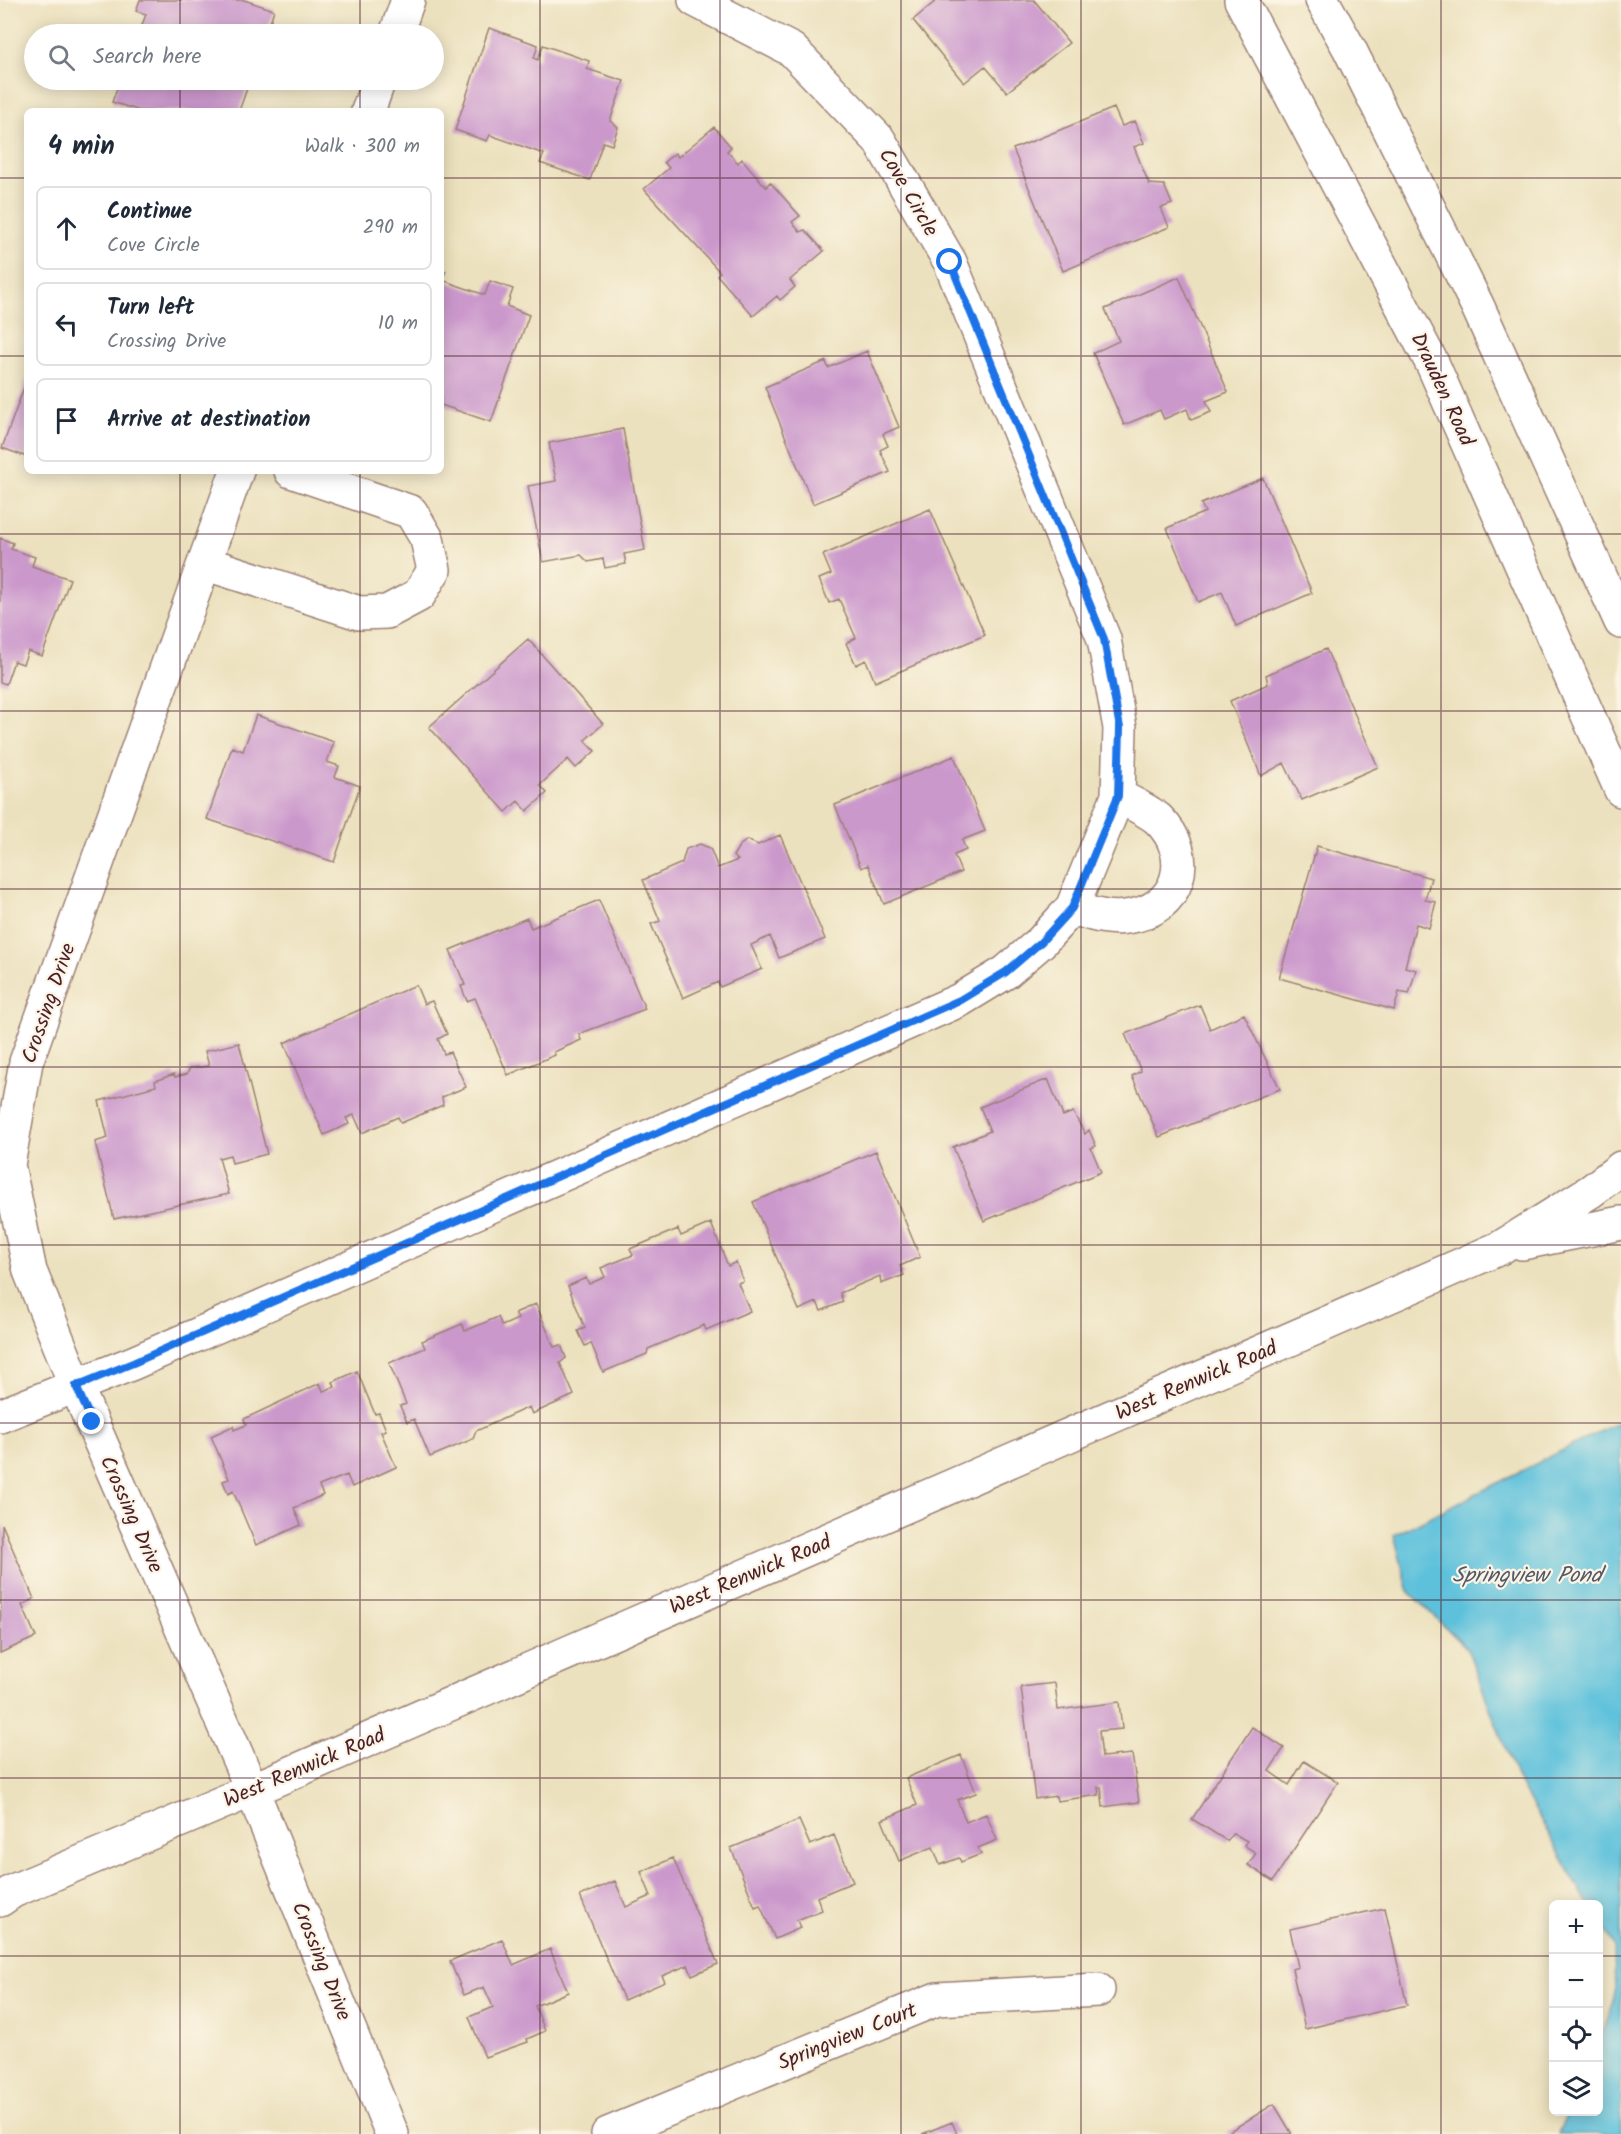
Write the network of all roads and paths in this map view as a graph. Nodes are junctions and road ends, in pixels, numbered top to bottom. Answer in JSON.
{"nodes":[{"id":1,"x":408,"y":0,"type":"edge"},
{"id":2,"x":695,"y":0,"type":"edge"},
{"id":3,"x":1241,"y":0,"type":"edge"},
{"id":4,"x":1322,"y":0,"type":"edge"},
{"id":5,"x":400,"y":24,"type":"edge"},
{"id":6,"x":375,"y":90,"type":"edge"},
{"id":7,"x":369,"y":108,"type":"edge"},
{"id":8,"x":236,"y":474,"type":"edge"},
{"id":9,"x":300,"y":474,"type":"edge"},
{"id":10,"x":204,"y":562,"type":"junction"},
{"id":11,"x":1621,"y":622,"type":"edge"},
{"id":12,"x":1621,"y":790,"type":"edge"},
{"id":13,"x":1118,"y":796,"type":"junction"},
{"id":14,"x":1072,"y":908,"type":"junction"},
{"id":15,"x":1621,"y":1168,"type":"edge"},
{"id":16,"x":1621,"y":1223,"type":"edge"},
{"id":17,"x":1500,"y":1248,"type":"junction"},
{"id":18,"x":76,"y":1386,"type":"junction"},
{"id":19,"x":0,"y":1416,"type":"edge"},
{"id":20,"x":252,"y":1790,"type":"junction"},
{"id":21,"x":0,"y":1900,"type":"edge"},
{"id":22,"x":1098,"y":1990,"type":"dead end"},
{"id":23,"x":392,"y":2134,"type":"edge"},
{"id":24,"x":608,"y":2134,"type":"edge"}],
"edges":[{"from":1,"to":5,"type":"street"},
{"from":2,"to":13,"type":"street","name":"Cove Circle"},
{"from":3,"to":12,"type":"street","name":"Drauden Road"},
{"from":4,"to":11,"type":"street"},
{"from":6,"to":7,"type":"street"},
{"from":8,"to":10,"type":"street","name":"Crossing Drive"},
{"from":9,"to":10,"type":"street"},
{"from":10,"to":18,"type":"street","name":"Crossing Drive"},
{"from":13,"to":14,"type":"street","name":"Cove Circle"},
{"from":13,"to":14,"type":"street"},
{"from":14,"to":18,"type":"street","name":"Cove Circle"},
{"from":15,"to":17,"type":"street","name":"West Renwick Road"},
{"from":16,"to":17,"type":"street","name":"West Renwick Road"},
{"from":17,"to":20,"type":"street","name":"West Renwick Road"},
{"from":18,"to":19,"type":"street","name":"Cove Circle"},
{"from":18,"to":20,"type":"street","name":"Crossing Drive"},
{"from":20,"to":21,"type":"street","name":"West Renwick Road"},
{"from":20,"to":23,"type":"street","name":"Crossing Drive"},
{"from":22,"to":24,"type":"street","name":"Springview Court"}]}
